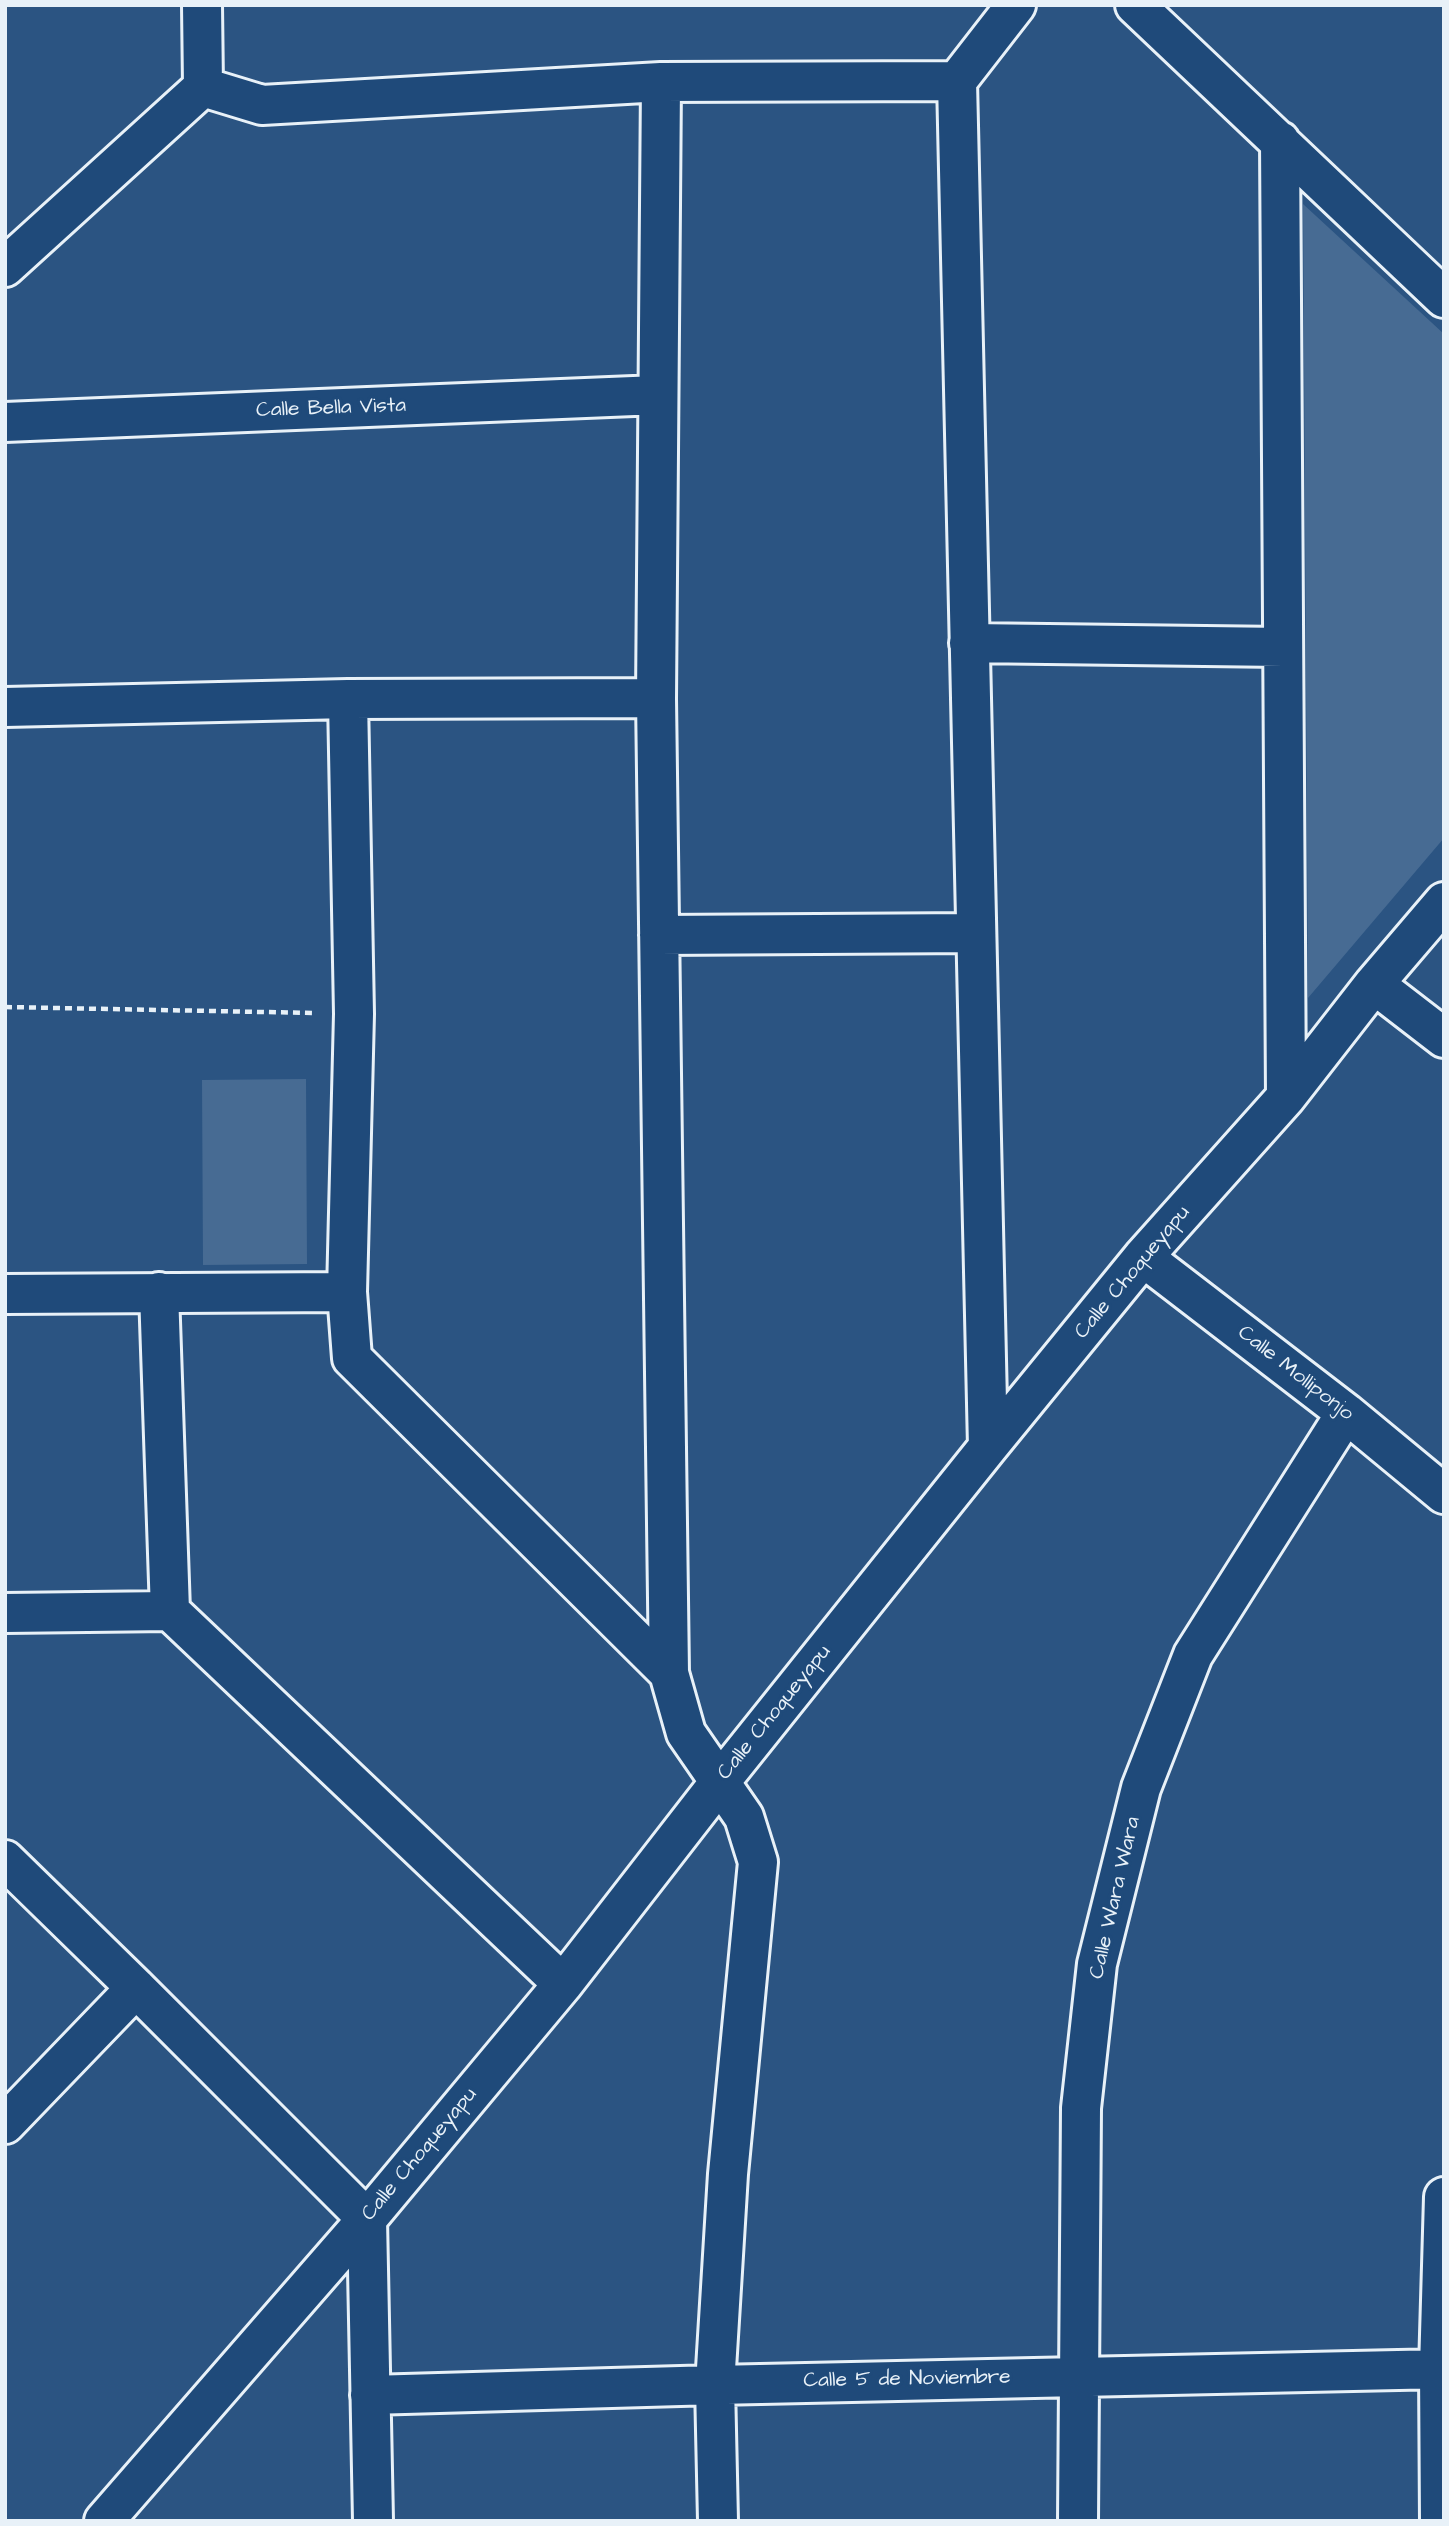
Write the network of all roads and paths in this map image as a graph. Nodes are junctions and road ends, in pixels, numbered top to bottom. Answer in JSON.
{"nodes":[{"id":1,"x":202,"y":5,"type":"edge"},
{"id":2,"x":1016,"y":5,"type":"edge"},
{"id":3,"x":1135,"y":5,"type":"edge"},
{"id":4,"x":957,"y":81,"type":"junction"},
{"id":5,"x":661,"y":82,"type":"junction"},
{"id":6,"x":203,"y":87,"type":"junction"},
{"id":7,"x":1280,"y":141,"type":"junction"},
{"id":8,"x":5,"y":267,"type":"edge"},
{"id":9,"x":1444,"y":298,"type":"edge"},
{"id":10,"x":658,"y":396,"type":"junction"},
{"id":11,"x":5,"y":422,"type":"edge"},
{"id":12,"x":970,"y":643,"type":"junction"},
{"id":13,"x":1283,"y":647,"type":"junction"},
{"id":14,"x":656,"y":698,"type":"junction"},
{"id":15,"x":348,"y":699,"type":"junction"},
{"id":16,"x":5,"y":707,"type":"edge"},
{"id":17,"x":1444,"y":902,"type":"edge"},
{"id":18,"x":976,"y":933,"type":"junction"},
{"id":19,"x":659,"y":934,"type":"junction"},
{"id":20,"x":1374,"y":984,"type":"junction"},
{"id":21,"x":5,"y":1007,"type":"edge"},
{"id":22,"x":354,"y":1014,"type":"junction"},
{"id":23,"x":1444,"y":1038,"type":"edge"},
{"id":24,"x":1286,"y":1097,"type":"junction"},
{"id":25,"x":1143,"y":1257,"type":"junction"},
{"id":26,"x":159,"y":1292,"type":"junction"},
{"id":27,"x":347,"y":1292,"type":"junction"},
{"id":28,"x":5,"y":1294,"type":"edge"},
{"id":29,"x":1346,"y":1413,"type":"junction"},
{"id":30,"x":988,"y":1447,"type":"junction"},
{"id":31,"x":1444,"y":1494,"type":"edge"},
{"id":32,"x":170,"y":1611,"type":"junction"},
{"id":33,"x":5,"y":1613,"type":"edge"},
{"id":34,"x":669,"y":1673,"type":"junction"},
{"id":35,"x":719,"y":1783,"type":"junction"},
{"id":36,"x":5,"y":1860,"type":"edge"},
{"id":37,"x":563,"y":1984,"type":"junction"},
{"id":38,"x":136,"y":1988,"type":"junction"},
{"id":39,"x":5,"y":2124,"type":"edge"},
{"id":40,"x":1444,"y":2197,"type":"edge"},
{"id":41,"x":367,"y":2219,"type":"junction"},
{"id":42,"x":1441,"y":2369,"type":"edge"},
{"id":43,"x":1078,"y":2376,"type":"junction"},
{"id":44,"x":715,"y":2385,"type":"junction"},
{"id":45,"x":370,"y":2395,"type":"junction"},
{"id":46,"x":104,"y":2521,"type":"edge"},
{"id":47,"x":373,"y":2521,"type":"edge"},
{"id":48,"x":718,"y":2521,"type":"edge"},
{"id":49,"x":1078,"y":2521,"type":"edge"},
{"id":50,"x":1440,"y":2521,"type":"edge"}],
"edges":[{"from":1,"to":6,"type":"street"},
{"from":2,"to":4,"type":"street"},
{"from":3,"to":7,"type":"street"},
{"from":4,"to":5,"type":"street"},
{"from":4,"to":12,"type":"street"},
{"from":5,"to":6,"type":"street"},
{"from":5,"to":10,"type":"street"},
{"from":6,"to":8,"type":"street"},
{"from":7,"to":9,"type":"street"},
{"from":7,"to":13,"type":"street"},
{"from":10,"to":11,"type":"street","name":"Calle Bella Vista"},
{"from":10,"to":14,"type":"street"},
{"from":12,"to":13,"type":"street"},
{"from":12,"to":18,"type":"street"},
{"from":13,"to":24,"type":"street"},
{"from":14,"to":15,"type":"street"},
{"from":14,"to":19,"type":"street"},
{"from":15,"to":16,"type":"street"},
{"from":15,"to":22,"type":"street"},
{"from":17,"to":20,"type":"street","name":"Calle Choqueyapu"},
{"from":18,"to":19,"type":"street"},
{"from":18,"to":30,"type":"street"},
{"from":19,"to":34,"type":"street"},
{"from":20,"to":23,"type":"street"},
{"from":20,"to":24,"type":"street","name":"Calle Choqueyapu"},
{"from":21,"to":22,"type":"path"},
{"from":22,"to":27,"type":"street"},
{"from":24,"to":25,"type":"street","name":"Calle Choqueyapu"},
{"from":25,"to":29,"type":"street","name":"Calle Molliponjo"},
{"from":25,"to":30,"type":"street","name":"Calle Choqueyapu"},
{"from":26,"to":27,"type":"street"},
{"from":26,"to":28,"type":"street"},
{"from":26,"to":32,"type":"street"},
{"from":27,"to":34,"type":"street"},
{"from":29,"to":31,"type":"street","name":"Calle Molliponjo"},
{"from":29,"to":43,"type":"street","name":"Calle Wara Wara"},
{"from":30,"to":35,"type":"street","name":"Calle Choqueyapu"},
{"from":32,"to":33,"type":"street"},
{"from":32,"to":37,"type":"street"},
{"from":34,"to":35,"type":"street"},
{"from":35,"to":37,"type":"street","name":"Calle Choqueyapu"},
{"from":35,"to":44,"type":"street"},
{"from":36,"to":38,"type":"street"},
{"from":37,"to":41,"type":"street","name":"Calle Choqueyapu"},
{"from":38,"to":39,"type":"street"},
{"from":38,"to":41,"type":"street"},
{"from":40,"to":42,"type":"street"},
{"from":41,"to":45,"type":"street"},
{"from":41,"to":46,"type":"street","name":"Calle Choqueyapu"},
{"from":42,"to":43,"type":"street","name":"Calle 5 de Noviembre"},
{"from":42,"to":50,"type":"street"},
{"from":43,"to":44,"type":"street","name":"Calle 5 de Noviembre"},
{"from":43,"to":49,"type":"street","name":"Calle Wara Wara"},
{"from":44,"to":45,"type":"street","name":"Calle 5 de Noviembre"},
{"from":44,"to":48,"type":"street"},
{"from":45,"to":47,"type":"street"}]}
